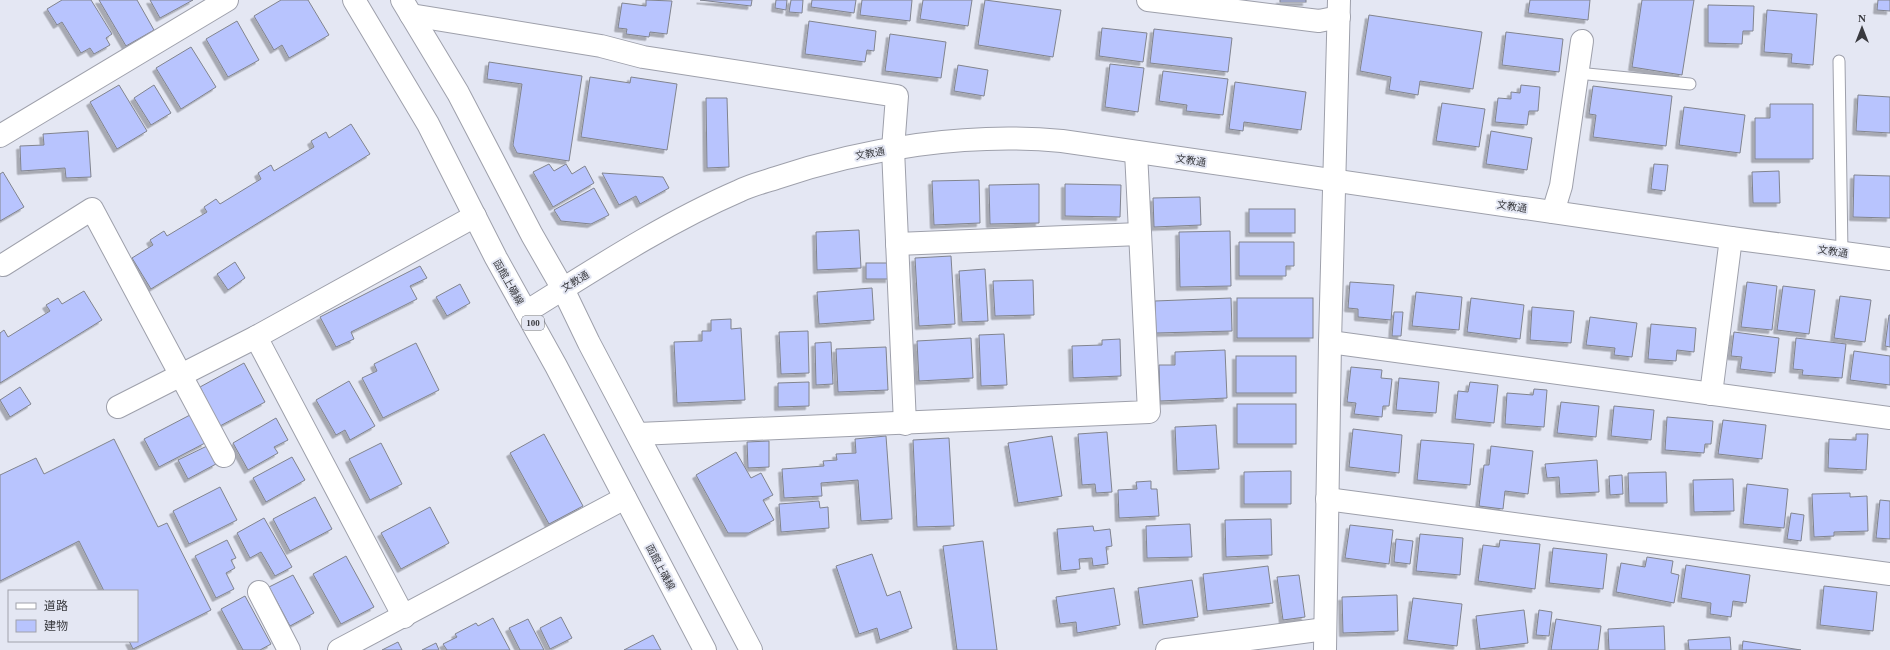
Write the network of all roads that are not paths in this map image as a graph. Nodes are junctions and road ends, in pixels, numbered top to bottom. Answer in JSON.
{"nodes":[{"id":1,"x":226,"y":0,"type":"edge"},
{"id":2,"x":354,"y":0,"type":"edge"},
{"id":3,"x":1148,"y":0,"type":"edge"},
{"id":4,"x":407,"y":7,"type":"edge"},
{"id":5,"x":1339,"y":9,"type":"edge"},
{"id":6,"x":1582,"y":41,"type":"dead end"},
{"id":7,"x":1839,"y":61,"type":"dead end"},
{"id":8,"x":1577,"y":73,"type":"junction"},
{"id":9,"x":1690,"y":84,"type":"dead end"},
{"id":10,"x":0,"y":136,"type":"edge"},
{"id":11,"x":892,"y":149,"type":"junction"},
{"id":12,"x":1136,"y":152,"type":"junction"},
{"id":13,"x":1334,"y":180,"type":"junction"},
{"id":14,"x":1553,"y":212,"type":"junction"},
{"id":15,"x":474,"y":216,"type":"junction"},
{"id":16,"x":1140,"y":234,"type":"junction"},
{"id":17,"x":1731,"y":238,"type":"junction"},
{"id":18,"x":897,"y":244,"type":"junction"},
{"id":19,"x":1842,"y":252,"type":"junction"},
{"id":20,"x":1890,"y":259,"type":"edge"},
{"id":21,"x":3,"y":265,"type":"dead end"},
{"id":22,"x":563,"y":289,"type":"junction"},
{"id":23,"x":526,"y":312,"type":"junction"},
{"id":24,"x":256,"y":337,"type":"junction"},
{"id":25,"x":1330,"y":342,"type":"junction"},
{"id":26,"x":180,"y":374,"type":"junction"},
{"id":27,"x":1711,"y":394,"type":"junction"},
{"id":28,"x":118,"y":407,"type":"dead end"},
{"id":29,"x":1890,"y":418,"type":"edge"},
{"id":30,"x":905,"y":424,"type":"junction"},
{"id":31,"x":638,"y":434,"type":"junction"},
{"id":32,"x":224,"y":456,"type":"dead end"},
{"id":33,"x":625,"y":498,"type":"junction"},
{"id":34,"x":1327,"y":499,"type":"junction"},
{"id":35,"x":1890,"y":574,"type":"edge"},
{"id":36,"x":259,"y":592,"type":"dead end"},
{"id":37,"x":404,"y":617,"type":"junction"},
{"id":38,"x":1325,"y":640,"type":"edge"},
{"id":39,"x":289,"y":650,"type":"edge"},
{"id":40,"x":339,"y":650,"type":"edge"},
{"id":41,"x":705,"y":650,"type":"edge"},
{"id":42,"x":751,"y":650,"type":"edge"},
{"id":43,"x":1168,"y":650,"type":"edge"}],
"edges":[{"from":1,"to":10,"type":"street"},
{"from":2,"to":15,"type":"street","name":"函館上磯線","number":"100"},
{"from":3,"to":5,"type":"street"},
{"from":4,"to":11,"type":"street"},
{"from":4,"to":22,"type":"street"},
{"from":5,"to":13,"type":"street"},
{"from":6,"to":8,"type":"street"},
{"from":7,"to":19,"type":"lane"},
{"from":8,"to":9,"type":"lane"},
{"from":8,"to":14,"type":"street"},
{"from":11,"to":12,"type":"street","name":"文教通"},
{"from":11,"to":18,"type":"street"},
{"from":11,"to":22,"type":"street","name":"文教通"},
{"from":12,"to":13,"type":"street","name":"文教通"},
{"from":12,"to":16,"type":"street"},
{"from":13,"to":14,"type":"street","name":"文教通"},
{"from":13,"to":25,"type":"street"},
{"from":14,"to":17,"type":"street","name":"文教通"},
{"from":15,"to":23,"type":"street","name":"函館上磯線","number":"100"},
{"from":15,"to":24,"type":"street"},
{"from":16,"to":18,"type":"street"},
{"from":16,"to":30,"type":"street"},
{"from":17,"to":19,"type":"street","name":"文教通"},
{"from":17,"to":27,"type":"street"},
{"from":18,"to":30,"type":"street"},
{"from":19,"to":20,"type":"street","name":"文教通"},
{"from":21,"to":26,"type":"street"},
{"from":22,"to":23,"type":"street","name":"文教通"},
{"from":22,"to":31,"type":"street"},
{"from":23,"to":33,"type":"street","name":"函館上磯線","number":"100"},
{"from":24,"to":26,"type":"street"},
{"from":24,"to":37,"type":"street"},
{"from":25,"to":27,"type":"street"},
{"from":25,"to":34,"type":"street"},
{"from":26,"to":28,"type":"street"},
{"from":26,"to":32,"type":"street"},
{"from":27,"to":29,"type":"street"},
{"from":30,"to":31,"type":"street"},
{"from":31,"to":42,"type":"street"},
{"from":33,"to":37,"type":"street"},
{"from":33,"to":41,"type":"street","name":"函館上磯線","number":"100"},
{"from":34,"to":35,"type":"street"},
{"from":34,"to":38,"type":"street"},
{"from":36,"to":39,"type":"street"},
{"from":37,"to":40,"type":"street"},
{"from":38,"to":43,"type":"street"}]}
